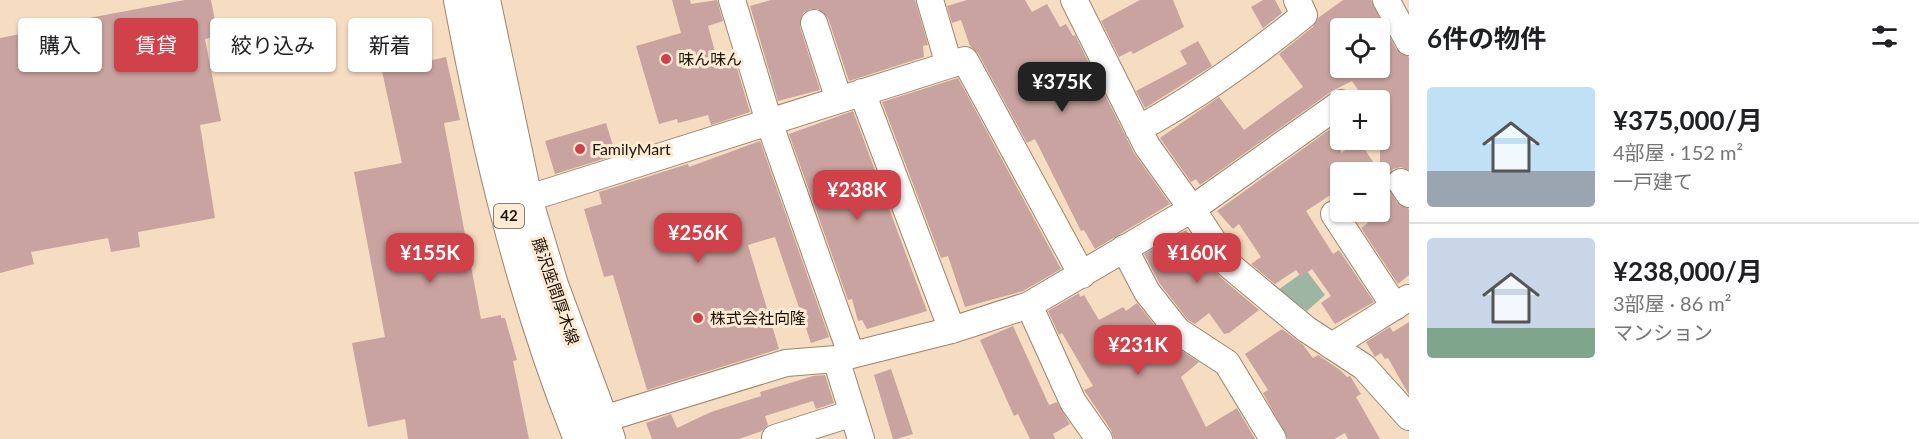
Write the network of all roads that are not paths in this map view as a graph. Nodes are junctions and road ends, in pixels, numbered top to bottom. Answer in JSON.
{"nodes":[{"id":1,"x":460,"y":0,"type":"edge"},
{"id":2,"x":484,"y":0,"type":"edge"},
{"id":3,"x":930,"y":0,"type":"edge"},
{"id":4,"x":1074,"y":0,"type":"edge"},
{"id":5,"x":1297,"y":0,"type":"edge"},
{"id":6,"x":1386,"y":0,"type":"edge"},
{"id":7,"x":735,"y":1,"type":"edge"},
{"id":8,"x":814,"y":23,"type":"dead end"},
{"id":9,"x":1409,"y":42,"type":"edge"},
{"id":10,"x":949,"y":65,"type":"junction"},
{"id":11,"x":850,"y":96,"type":"junction"},
{"id":12,"x":1330,"y":111,"type":"edge"},
{"id":13,"x":769,"y":122,"type":"junction"},
{"id":14,"x":1138,"y":129,"type":"junction"},
{"id":15,"x":526,"y":199,"type":"junction"},
{"id":16,"x":1192,"y":208,"type":"junction"},
{"id":17,"x":1335,"y":222,"type":"edge"},
{"id":18,"x":1124,"y":248,"type":"junction"},
{"id":19,"x":1082,"y":274,"type":"junction"},
{"id":20,"x":1402,"y":302,"type":"edge"},
{"id":21,"x":1029,"y":305,"type":"junction"},
{"id":22,"x":952,"y":330,"type":"junction"},
{"id":23,"x":1332,"y":346,"type":"junction"},
{"id":24,"x":844,"y":357,"type":"junction"},
{"id":25,"x":853,"y":413,"type":"junction"},
{"id":26,"x":1409,"y":417,"type":"edge"},
{"id":27,"x":591,"y":431,"type":"edge"},
{"id":28,"x":775,"y":438,"type":"edge"},
{"id":29,"x":861,"y":439,"type":"edge"},
{"id":30,"x":1099,"y":439,"type":"edge"},
{"id":31,"x":1273,"y":439,"type":"edge"}],
"edges":[{"from":1,"to":27,"type":"main road","name":"藤沢座間厚木線","number":"42"},
{"from":2,"to":15,"type":"main road","name":"藤沢座間厚木線","number":"42"},
{"from":3,"to":10,"type":"street"},
{"from":4,"to":14,"type":"street"},
{"from":5,"to":14,"type":"street"},
{"from":6,"to":9,"type":"street"},
{"from":7,"to":13,"type":"street"},
{"from":8,"to":11,"type":"street"},
{"from":10,"to":11,"type":"street"},
{"from":10,"to":19,"type":"street"},
{"from":11,"to":13,"type":"street"},
{"from":11,"to":22,"type":"street"},
{"from":12,"to":16,"type":"street"},
{"from":13,"to":15,"type":"street"},
{"from":13,"to":24,"type":"street"},
{"from":14,"to":16,"type":"street"},
{"from":15,"to":27,"type":"main road","name":"藤沢座間厚木線","number":"42"},
{"from":16,"to":18,"type":"street"},
{"from":16,"to":23,"type":"street"},
{"from":17,"to":20,"type":"street"},
{"from":18,"to":19,"type":"street"},
{"from":18,"to":31,"type":"street"},
{"from":19,"to":21,"type":"street"},
{"from":20,"to":23,"type":"street"},
{"from":21,"to":22,"type":"street"},
{"from":21,"to":30,"type":"street"},
{"from":22,"to":24,"type":"street"},
{"from":23,"to":26,"type":"street"},
{"from":24,"to":25,"type":"street"},
{"from":24,"to":27,"type":"street"},
{"from":25,"to":28,"type":"street"},
{"from":25,"to":29,"type":"street"}]}
